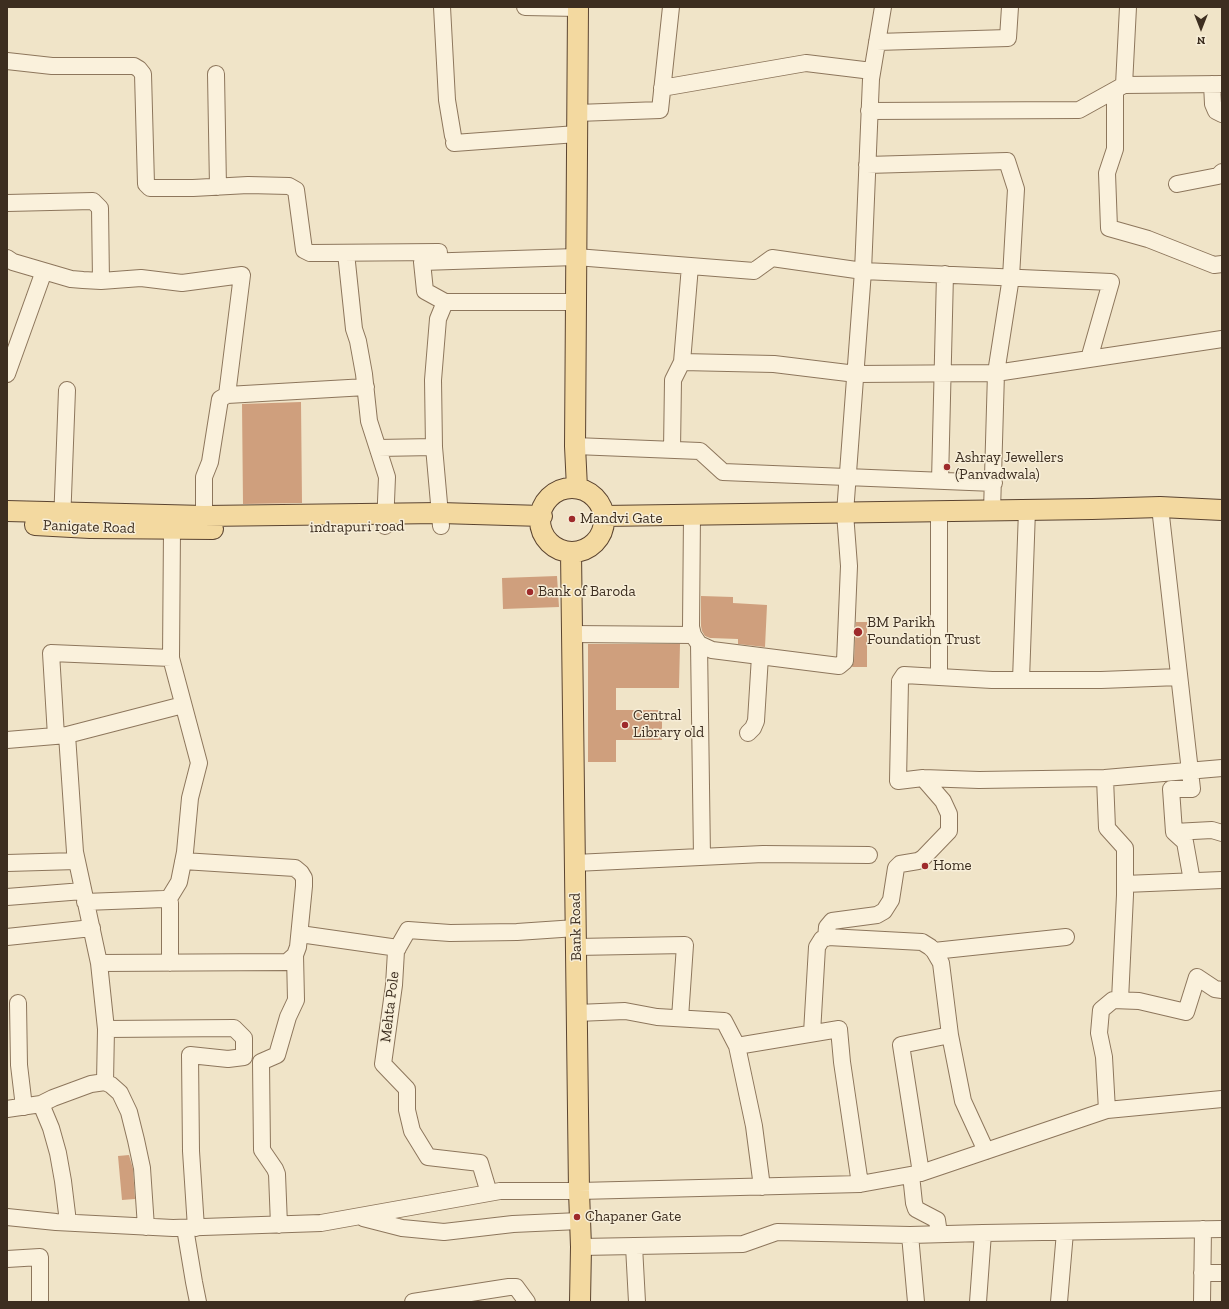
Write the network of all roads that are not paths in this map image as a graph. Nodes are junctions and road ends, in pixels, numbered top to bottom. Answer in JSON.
{"nodes":[{"id":1,"x":442,"y":7,"type":"edge"},
{"id":2,"x":525,"y":7,"type":"edge"},
{"id":3,"x":671,"y":7,"type":"edge"},
{"id":4,"x":883,"y":7,"type":"edge"},
{"id":5,"x":1010,"y":7,"type":"edge"},
{"id":6,"x":1128,"y":7,"type":"edge"},
{"id":7,"x":578,"y":8,"type":"edge"},
{"id":8,"x":877,"y":42,"type":"junction"},
{"id":9,"x":7,"y":62,"type":"edge"},
{"id":10,"x":872,"y":71,"type":"junction"},
{"id":11,"x":216,"y":74,"type":"dead end"},
{"id":12,"x":1217,"y":84,"type":"edge"},
{"id":13,"x":662,"y":88,"type":"junction"},
{"id":14,"x":1120,"y":88,"type":"junction"},
{"id":15,"x":870,"y":111,"type":"junction"},
{"id":16,"x":577,"y":113,"type":"junction"},
{"id":17,"x":1222,"y":114,"type":"edge"},
{"id":18,"x":577,"y":134,"type":"junction"},
{"id":19,"x":867,"y":165,"type":"junction"},
{"id":20,"x":1222,"y":172,"type":"edge"},
{"id":21,"x":1177,"y":184,"type":"dead end"},
{"id":22,"x":218,"y":187,"type":"junction"},
{"id":23,"x":7,"y":203,"type":"edge"},
{"id":24,"x":346,"y":252,"type":"junction"},
{"id":25,"x":576,"y":254,"type":"junction"},
{"id":26,"x":7,"y":258,"type":"edge"},
{"id":27,"x":1222,"y":264,"type":"edge"},
{"id":28,"x":690,"y":266,"type":"junction"},
{"id":29,"x":44,"y":271,"type":"junction"},
{"id":30,"x":863,"y":271,"type":"junction"},
{"id":31,"x":945,"y":274,"type":"junction"},
{"id":32,"x":1011,"y":277,"type":"junction"},
{"id":33,"x":101,"y":281,"type":"junction"},
{"id":34,"x":445,"y":302,"type":"junction"},
{"id":35,"x":576,"y":302,"type":"junction"},
{"id":36,"x":1222,"y":339,"type":"edge"},
{"id":37,"x":1089,"y":359,"type":"junction"},
{"id":38,"x":682,"y":362,"type":"junction"},
{"id":39,"x":996,"y":373,"type":"junction"},
{"id":40,"x":7,"y":374,"type":"edge"},
{"id":41,"x":856,"y":374,"type":"junction"},
{"id":42,"x":943,"y":374,"type":"junction"},
{"id":43,"x":366,"y":387,"type":"junction"},
{"id":44,"x":67,"y":390,"type":"dead end"},
{"id":45,"x":227,"y":395,"type":"junction"},
{"id":46,"x":575,"y":446,"type":"junction"},
{"id":47,"x":434,"y":447,"type":"junction"},
{"id":48,"x":378,"y":448,"type":"junction"},
{"id":49,"x":672,"y":450,"type":"junction"},
{"id":50,"x":848,"y":478,"type":"junction"},
{"id":51,"x":940,"y":481,"type":"junction"},
{"id":52,"x":994,"y":483,"type":"junction"},
{"id":53,"x":577,"y":488,"type":"junction"},
{"id":54,"x":1160,"y":507,"type":"junction"},
{"id":55,"x":1027,"y":510,"type":"junction"},
{"id":56,"x":1222,"y":510,"type":"edge"},
{"id":57,"x":7,"y":511,"type":"edge"},
{"id":58,"x":939,"y":511,"type":"junction"},
{"id":59,"x":992,"y":511,"type":"junction"},
{"id":60,"x":846,"y":512,"type":"junction"},
{"id":61,"x":692,"y":515,"type":"junction"},
{"id":62,"x":204,"y":516,"type":"junction"},
{"id":63,"x":603,"y":516,"type":"junction"},
{"id":64,"x":62,"y":520,"type":"junction"},
{"id":65,"x":385,"y":520,"type":"junction"},
{"id":66,"x":440,"y":520,"type":"junction"},
{"id":67,"x":541,"y":522,"type":"junction"},
{"id":68,"x":7,"y":523,"type":"edge"},
{"id":69,"x":172,"y":530,"type":"junction"},
{"id":70,"x":571,"y":552,"type":"junction"},
{"id":71,"x":572,"y":634,"type":"junction"},
{"id":72,"x":696,"y":640,"type":"junction"},
{"id":73,"x":760,"y":656,"type":"junction"},
{"id":74,"x":171,"y":658,"type":"junction"},
{"id":75,"x":940,"y":677,"type":"junction"},
{"id":76,"x":1179,"y":677,"type":"junction"},
{"id":77,"x":1021,"y":680,"type":"junction"},
{"id":78,"x":183,"y":705,"type":"junction"},
{"id":79,"x":748,"y":733,"type":"dead end"},
{"id":80,"x":62,"y":735,"type":"junction"},
{"id":81,"x":7,"y":740,"type":"edge"},
{"id":82,"x":1222,"y":768,"type":"edge"},
{"id":83,"x":1191,"y":771,"type":"junction"},
{"id":84,"x":923,"y":778,"type":"junction"},
{"id":85,"x":1105,"y":778,"type":"junction"},
{"id":86,"x":1174,"y":832,"type":"junction"},
{"id":87,"x":1222,"y":833,"type":"edge"},
{"id":88,"x":869,"y":855,"type":"dead end"},
{"id":89,"x":702,"y":857,"type":"junction"},
{"id":90,"x":77,"y":861,"type":"junction"},
{"id":91,"x":183,"y":861,"type":"junction"},
{"id":92,"x":7,"y":863,"type":"edge"},
{"id":93,"x":575,"y":863,"type":"junction"},
{"id":94,"x":1222,"y":880,"type":"edge"},
{"id":95,"x":1192,"y":881,"type":"junction"},
{"id":96,"x":1125,"y":884,"type":"junction"},
{"id":97,"x":7,"y":896,"type":"edge"},
{"id":98,"x":84,"y":897,"type":"junction"},
{"id":99,"x":168,"y":900,"type":"junction"},
{"id":100,"x":92,"y":928,"type":"junction"},
{"id":101,"x":300,"y":934,"type":"junction"},
{"id":102,"x":7,"y":937,"type":"edge"},
{"id":103,"x":576,"y":937,"type":"junction"},
{"id":104,"x":1066,"y":937,"type":"dead end"},
{"id":105,"x":826,"y":938,"type":"junction"},
{"id":106,"x":398,"y":948,"type":"junction"},
{"id":107,"x":934,"y":951,"type":"junction"},
{"id":108,"x":295,"y":955,"type":"junction"},
{"id":109,"x":99,"y":963,"type":"junction"},
{"id":110,"x":170,"y":963,"type":"junction"},
{"id":111,"x":1222,"y":990,"type":"edge"},
{"id":112,"x":1120,"y":1000,"type":"junction"},
{"id":113,"x":18,"y":1003,"type":"dead end"},
{"id":114,"x":577,"y":1013,"type":"junction"},
{"id":115,"x":680,"y":1018,"type":"junction"},
{"id":116,"x":106,"y":1029,"type":"junction"},
{"id":117,"x":812,"y":1033,"type":"junction"},
{"id":118,"x":950,"y":1035,"type":"junction"},
{"id":119,"x":736,"y":1046,"type":"junction"},
{"id":120,"x":104,"y":1082,"type":"junction"},
{"id":121,"x":1222,"y":1099,"type":"edge"},
{"id":122,"x":41,"y":1104,"type":"junction"},
{"id":123,"x":24,"y":1107,"type":"junction"},
{"id":124,"x":7,"y":1110,"type":"edge"},
{"id":125,"x":1107,"y":1110,"type":"junction"},
{"id":126,"x":986,"y":1151,"type":"junction"},
{"id":127,"x":916,"y":1174,"type":"junction"},
{"id":128,"x":860,"y":1184,"type":"junction"},
{"id":129,"x":762,"y":1186,"type":"junction"},
{"id":130,"x":579,"y":1191,"type":"junction"},
{"id":131,"x":489,"y":1193,"type":"junction"},
{"id":132,"x":7,"y":1217,"type":"edge"},
{"id":133,"x":356,"y":1217,"type":"junction"},
{"id":134,"x":579,"y":1221,"type":"junction"},
{"id":135,"x":68,"y":1222,"type":"junction"},
{"id":136,"x":279,"y":1224,"type":"junction"},
{"id":137,"x":146,"y":1227,"type":"junction"},
{"id":138,"x":190,"y":1228,"type":"junction"},
{"id":139,"x":1222,"y":1229,"type":"edge"},
{"id":140,"x":1203,"y":1230,"type":"junction"},
{"id":141,"x":1065,"y":1232,"type":"junction"},
{"id":142,"x":983,"y":1233,"type":"junction"},
{"id":143,"x":939,"y":1234,"type":"junction"},
{"id":144,"x":910,"y":1235,"type":"junction"},
{"id":145,"x":634,"y":1246,"type":"junction"},
{"id":146,"x":581,"y":1247,"type":"junction"},
{"id":147,"x":7,"y":1259,"type":"edge"},
{"id":148,"x":1202,"y":1273,"type":"junction"},
{"id":149,"x":1222,"y":1273,"type":"edge"},
{"id":150,"x":576,"y":1300,"type":"edge"},
{"id":151,"x":40,"y":1302,"type":"edge"},
{"id":152,"x":198,"y":1302,"type":"edge"},
{"id":153,"x":412,"y":1302,"type":"edge"},
{"id":154,"x":527,"y":1302,"type":"edge"},
{"id":155,"x":637,"y":1302,"type":"edge"},
{"id":156,"x":916,"y":1302,"type":"edge"},
{"id":157,"x":978,"y":1302,"type":"edge"},
{"id":158,"x":1059,"y":1302,"type":"edge"},
{"id":159,"x":1202,"y":1302,"type":"edge"}],
"edges":[{"from":1,"to":18,"type":"street"},
{"from":2,"to":7,"type":"street"},
{"from":3,"to":13,"type":"street"},
{"from":4,"to":8,"type":"street"},
{"from":5,"to":8,"type":"street"},
{"from":6,"to":14,"type":"street"},
{"from":7,"to":16,"type":"main road"},
{"from":8,"to":10,"type":"street"},
{"from":9,"to":22,"type":"street"},
{"from":10,"to":13,"type":"street"},
{"from":10,"to":15,"type":"street"},
{"from":11,"to":22,"type":"street"},
{"from":12,"to":14,"type":"street"},
{"from":12,"to":17,"type":"street"},
{"from":13,"to":16,"type":"street"},
{"from":14,"to":15,"type":"street"},
{"from":14,"to":27,"type":"street"},
{"from":15,"to":19,"type":"street"},
{"from":16,"to":18,"type":"main road"},
{"from":18,"to":25,"type":"main road"},
{"from":19,"to":30,"type":"street"},
{"from":19,"to":32,"type":"street"},
{"from":20,"to":21,"type":"street"},
{"from":22,"to":24,"type":"street"},
{"from":23,"to":33,"type":"street"},
{"from":24,"to":25,"type":"street"},
{"from":24,"to":43,"type":"street"},
{"from":25,"to":28,"type":"street"},
{"from":25,"to":34,"type":"street"},
{"from":25,"to":35,"type":"main road"},
{"from":26,"to":29,"type":"street"},
{"from":28,"to":30,"type":"street"},
{"from":28,"to":38,"type":"street"},
{"from":29,"to":33,"type":"street"},
{"from":29,"to":40,"type":"street"},
{"from":30,"to":31,"type":"street"},
{"from":30,"to":41,"type":"street"},
{"from":31,"to":32,"type":"street"},
{"from":31,"to":42,"type":"street"},
{"from":32,"to":37,"type":"street"},
{"from":32,"to":39,"type":"street"},
{"from":33,"to":45,"type":"street"},
{"from":34,"to":35,"type":"street"},
{"from":34,"to":47,"type":"street"},
{"from":35,"to":46,"type":"main road"},
{"from":36,"to":37,"type":"street"},
{"from":37,"to":39,"type":"street"},
{"from":38,"to":41,"type":"street"},
{"from":38,"to":49,"type":"street"},
{"from":39,"to":42,"type":"street"},
{"from":39,"to":52,"type":"street"},
{"from":41,"to":42,"type":"street"},
{"from":41,"to":50,"type":"street"},
{"from":42,"to":51,"type":"street"},
{"from":43,"to":45,"type":"street"},
{"from":43,"to":48,"type":"street"},
{"from":44,"to":64,"type":"street"},
{"from":45,"to":62,"type":"street"},
{"from":46,"to":49,"type":"street"},
{"from":46,"to":53,"type":"main road"},
{"from":47,"to":48,"type":"street"},
{"from":47,"to":66,"type":"street"},
{"from":48,"to":65,"type":"street"},
{"from":49,"to":50,"type":"street"},
{"from":50,"to":51,"type":"street"},
{"from":50,"to":60,"type":"street"},
{"from":51,"to":52,"type":"street"},
{"from":52,"to":59,"type":"street"},
{"from":53,"to":63,"type":"main road"},
{"from":53,"to":67,"type":"main road"},
{"from":54,"to":55,"type":"main road"},
{"from":54,"to":56,"type":"main road"},
{"from":54,"to":76,"type":"street"},
{"from":55,"to":59,"type":"main road"},
{"from":55,"to":77,"type":"street"},
{"from":57,"to":64,"type":"main road"},
{"from":58,"to":59,"type":"main road"},
{"from":58,"to":60,"type":"main road"},
{"from":58,"to":75,"type":"street"},
{"from":60,"to":61,"type":"main road"},
{"from":60,"to":73,"type":"street"},
{"from":61,"to":63,"type":"main road"},
{"from":61,"to":72,"type":"street"},
{"from":62,"to":64,"type":"main road"},
{"from":62,"to":65,"type":"main road"},
{"from":63,"to":70,"type":"main road"},
{"from":64,"to":68,"type":"main road","name":"Panigate Road"},
{"from":64,"to":69,"type":"main road","name":"Panigate Road"},
{"from":65,"to":66,"type":"main road","name":"indrapuri road"},
{"from":65,"to":69,"type":"main road","name":"indrapuri road"},
{"from":66,"to":67,"type":"main road","name":"indrapuri road"},
{"from":67,"to":70,"type":"main road"},
{"from":69,"to":74,"type":"street"},
{"from":70,"to":71,"type":"main road","name":"Bank Road"},
{"from":71,"to":72,"type":"street"},
{"from":71,"to":93,"type":"main road","name":"Bank Road"},
{"from":72,"to":73,"type":"street"},
{"from":72,"to":89,"type":"street"},
{"from":73,"to":79,"type":"street"},
{"from":74,"to":78,"type":"street"},
{"from":74,"to":80,"type":"street"},
{"from":75,"to":77,"type":"street"},
{"from":75,"to":84,"type":"street"},
{"from":76,"to":77,"type":"street"},
{"from":76,"to":83,"type":"street"},
{"from":78,"to":80,"type":"street"},
{"from":78,"to":91,"type":"street"},
{"from":80,"to":81,"type":"street"},
{"from":80,"to":90,"type":"street"},
{"from":82,"to":83,"type":"street"},
{"from":83,"to":85,"type":"street"},
{"from":83,"to":86,"type":"street"},
{"from":84,"to":85,"type":"street"},
{"from":84,"to":105,"type":"street"},
{"from":85,"to":96,"type":"street"},
{"from":86,"to":87,"type":"street"},
{"from":86,"to":95,"type":"street"},
{"from":88,"to":89,"type":"street"},
{"from":89,"to":93,"type":"street"},
{"from":90,"to":92,"type":"street"},
{"from":90,"to":98,"type":"street"},
{"from":91,"to":99,"type":"street"},
{"from":91,"to":101,"type":"street"},
{"from":93,"to":103,"type":"main road","name":"Bank Road"},
{"from":94,"to":95,"type":"street"},
{"from":95,"to":96,"type":"street"},
{"from":96,"to":112,"type":"street"},
{"from":97,"to":98,"type":"street"},
{"from":98,"to":99,"type":"street"},
{"from":98,"to":100,"type":"street"},
{"from":99,"to":110,"type":"street"},
{"from":100,"to":102,"type":"street"},
{"from":100,"to":109,"type":"street"},
{"from":101,"to":106,"type":"street"},
{"from":101,"to":108,"type":"street"},
{"from":103,"to":106,"type":"street","name":"Mehta Pole"},
{"from":103,"to":114,"type":"main road","name":"Bank Road"},
{"from":103,"to":115,"type":"street"},
{"from":104,"to":107,"type":"street"},
{"from":105,"to":107,"type":"street"},
{"from":105,"to":117,"type":"street"},
{"from":106,"to":131,"type":"street","name":"Mehta Pole"},
{"from":107,"to":118,"type":"street"},
{"from":108,"to":110,"type":"street"},
{"from":108,"to":136,"type":"street"},
{"from":109,"to":110,"type":"street"},
{"from":109,"to":116,"type":"street"},
{"from":111,"to":112,"type":"street"},
{"from":112,"to":125,"type":"street"},
{"from":113,"to":123,"type":"street"},
{"from":114,"to":115,"type":"street"},
{"from":114,"to":130,"type":"main road","name":"Bank Road"},
{"from":115,"to":119,"type":"street"},
{"from":116,"to":120,"type":"street"},
{"from":116,"to":138,"type":"street"},
{"from":117,"to":119,"type":"street"},
{"from":117,"to":128,"type":"street"},
{"from":118,"to":126,"type":"street"},
{"from":118,"to":127,"type":"street"},
{"from":119,"to":129,"type":"street"},
{"from":120,"to":122,"type":"street"},
{"from":120,"to":137,"type":"street"},
{"from":121,"to":125,"type":"street"},
{"from":122,"to":123,"type":"street"},
{"from":122,"to":135,"type":"street"},
{"from":123,"to":124,"type":"street"},
{"from":125,"to":126,"type":"street"},
{"from":126,"to":127,"type":"street"},
{"from":127,"to":128,"type":"street"},
{"from":127,"to":143,"type":"street"},
{"from":128,"to":129,"type":"street"},
{"from":129,"to":130,"type":"street"},
{"from":130,"to":131,"type":"street"},
{"from":130,"to":134,"type":"main road","name":"Bank Road"},
{"from":131,"to":133,"type":"street"},
{"from":132,"to":135,"type":"street"},
{"from":133,"to":134,"type":"street"},
{"from":133,"to":136,"type":"street"},
{"from":134,"to":146,"type":"main road","name":"Bank Road"},
{"from":135,"to":137,"type":"street"},
{"from":136,"to":138,"type":"street"},
{"from":137,"to":138,"type":"street"},
{"from":138,"to":152,"type":"street"},
{"from":139,"to":140,"type":"street"},
{"from":140,"to":141,"type":"street"},
{"from":140,"to":148,"type":"street"},
{"from":141,"to":142,"type":"street"},
{"from":141,"to":158,"type":"street"},
{"from":142,"to":143,"type":"street"},
{"from":142,"to":157,"type":"street"},
{"from":143,"to":144,"type":"street"},
{"from":144,"to":145,"type":"street"},
{"from":144,"to":156,"type":"street"},
{"from":145,"to":146,"type":"street"},
{"from":145,"to":155,"type":"street"},
{"from":146,"to":150,"type":"main road","name":"Bank Road"},
{"from":147,"to":151,"type":"street"},
{"from":148,"to":149,"type":"street"},
{"from":148,"to":159,"type":"street"},
{"from":153,"to":154,"type":"street"}]}
